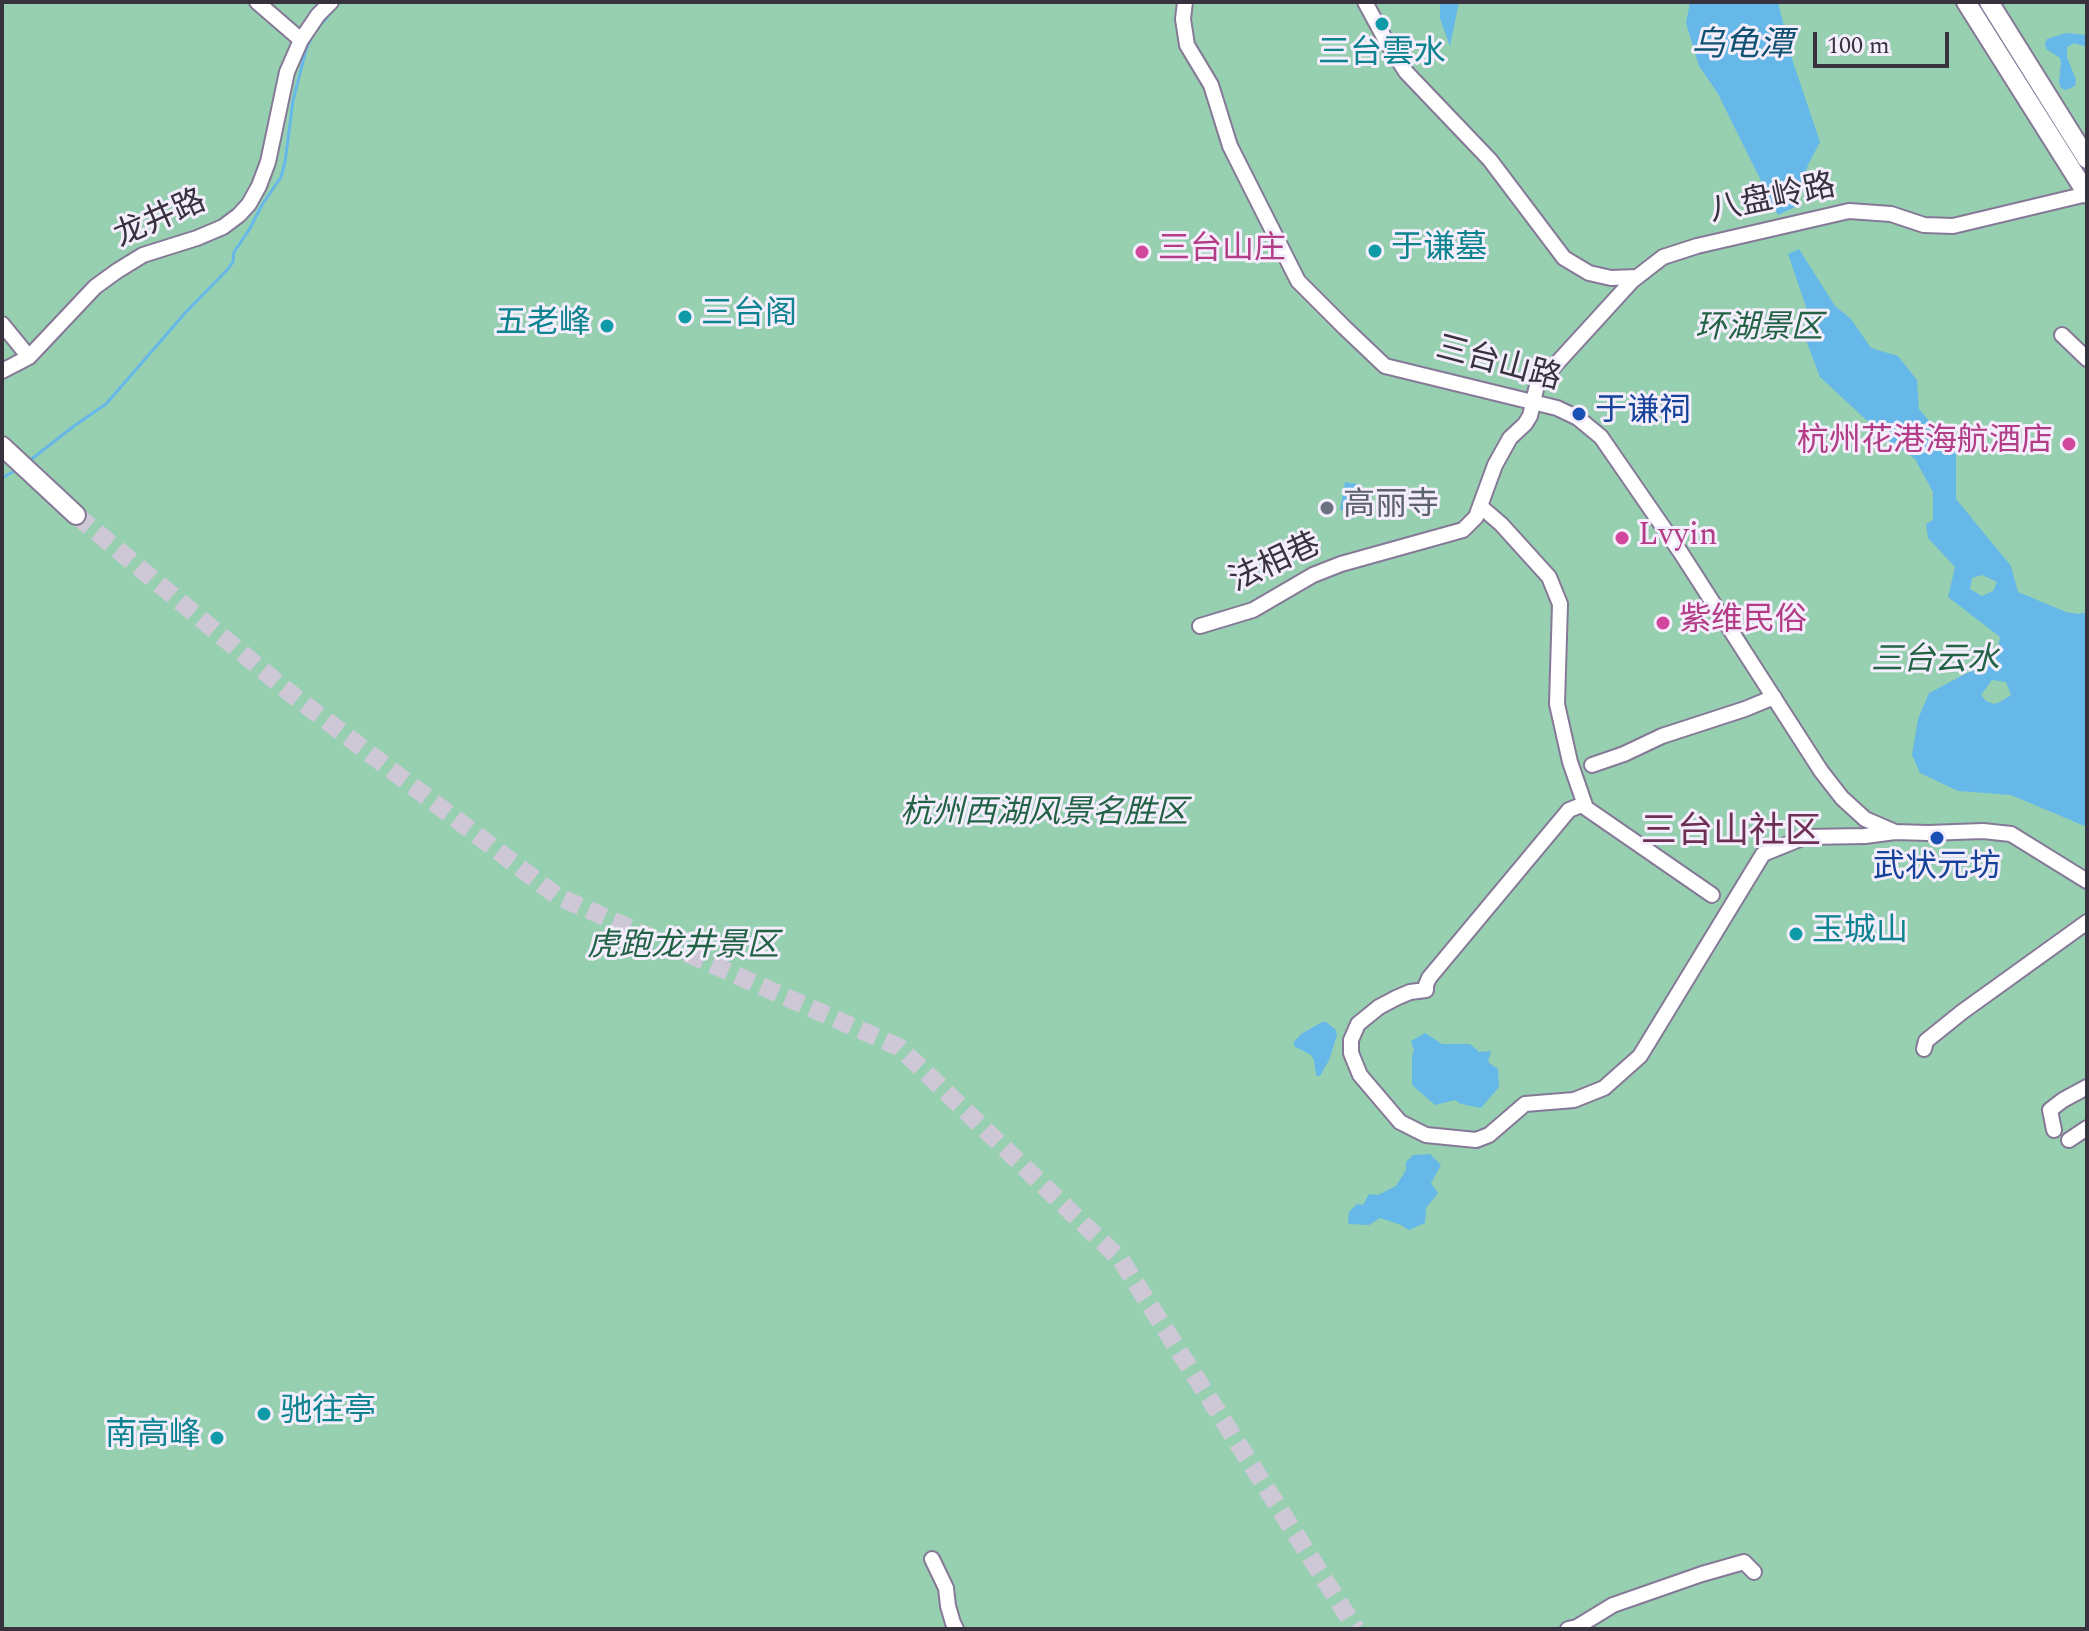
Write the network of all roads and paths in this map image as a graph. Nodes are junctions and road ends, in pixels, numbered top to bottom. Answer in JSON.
{"nodes":[{"id":1,"x":257,"y":2,"type":"edge"},
{"id":2,"x":331,"y":2,"type":"edge"},
{"id":3,"x":1185,"y":2,"type":"edge"},
{"id":4,"x":1365,"y":2,"type":"edge"},
{"id":5,"x":1966,"y":2,"type":"edge"},
{"id":6,"x":1989,"y":2,"type":"edge"},
{"id":7,"x":301,"y":40,"type":"junction"},
{"id":8,"x":2087,"y":159,"type":"edge"},
{"id":9,"x":2087,"y":194,"type":"edge"},
{"id":10,"x":1637,"y":277,"type":"junction"},
{"id":11,"x":2,"y":324,"type":"edge"},
{"id":12,"x":2062,"y":335,"type":"dead end"},
{"id":13,"x":29,"y":357,"type":"junction"},
{"id":14,"x":2087,"y":359,"type":"edge"},
{"id":15,"x":2,"y":371,"type":"edge"},
{"id":16,"x":1533,"y":401,"type":"junction"},
{"id":17,"x":2,"y":446,"type":"edge"},
{"id":18,"x":1480,"y":506,"type":"junction"},
{"id":19,"x":76,"y":515,"type":"tunnel mouth"},
{"id":20,"x":1200,"y":626,"type":"dead end"},
{"id":21,"x":1774,"y":697,"type":"junction"},
{"id":22,"x":1592,"y":765,"type":"dead end"},
{"id":23,"x":1584,"y":804,"type":"junction"},
{"id":24,"x":1895,"y":832,"type":"junction"},
{"id":25,"x":2087,"y":881,"type":"edge"},
{"id":26,"x":1712,"y":895,"type":"dead end"},
{"id":27,"x":2087,"y":922,"type":"edge"},
{"id":28,"x":1924,"y":1049,"type":"dead end"},
{"id":29,"x":2087,"y":1087,"type":"edge"},
{"id":30,"x":2087,"y":1128,"type":"edge"},
{"id":31,"x":2054,"y":1130,"type":"dead end"},
{"id":32,"x":2069,"y":1140,"type":"dead end"},
{"id":33,"x":932,"y":1559,"type":"dead end"},
{"id":34,"x":1754,"y":1572,"type":"dead end"},
{"id":35,"x":956,"y":1629,"type":"edge"},
{"id":36,"x":1568,"y":1629,"type":"edge"}],
"edges":[{"from":1,"to":7,"type":"street"},
{"from":2,"to":7,"type":"street","name":"龙井路"},
{"from":3,"to":16,"type":"street","name":"三台山路"},
{"from":4,"to":10,"type":"street"},
{"from":5,"to":9,"type":"main road"},
{"from":6,"to":8,"type":"main road"},
{"from":7,"to":13,"type":"street","name":"龙井路"},
{"from":9,"to":10,"type":"street","name":"八盘岭路"},
{"from":10,"to":16,"type":"street","name":"八盘岭路"},
{"from":11,"to":13,"type":"street"},
{"from":12,"to":14,"type":"street"},
{"from":13,"to":15,"type":"street","name":"龙井路"},
{"from":16,"to":18,"type":"street","name":"法相巷"},
{"from":16,"to":21,"type":"street","name":"三台山路"},
{"from":17,"to":19,"type":"main road"},
{"from":18,"to":20,"type":"street","name":"法相巷"},
{"from":18,"to":23,"type":"street"},
{"from":21,"to":22,"type":"street"},
{"from":21,"to":24,"type":"street","name":"三台山路"},
{"from":23,"to":24,"type":"street"},
{"from":23,"to":26,"type":"street"},
{"from":24,"to":25,"type":"street","name":"三台山路"},
{"from":27,"to":28,"type":"street"},
{"from":29,"to":31,"type":"street"},
{"from":30,"to":32,"type":"street"},
{"from":33,"to":35,"type":"street"},
{"from":34,"to":36,"type":"street"}]}
